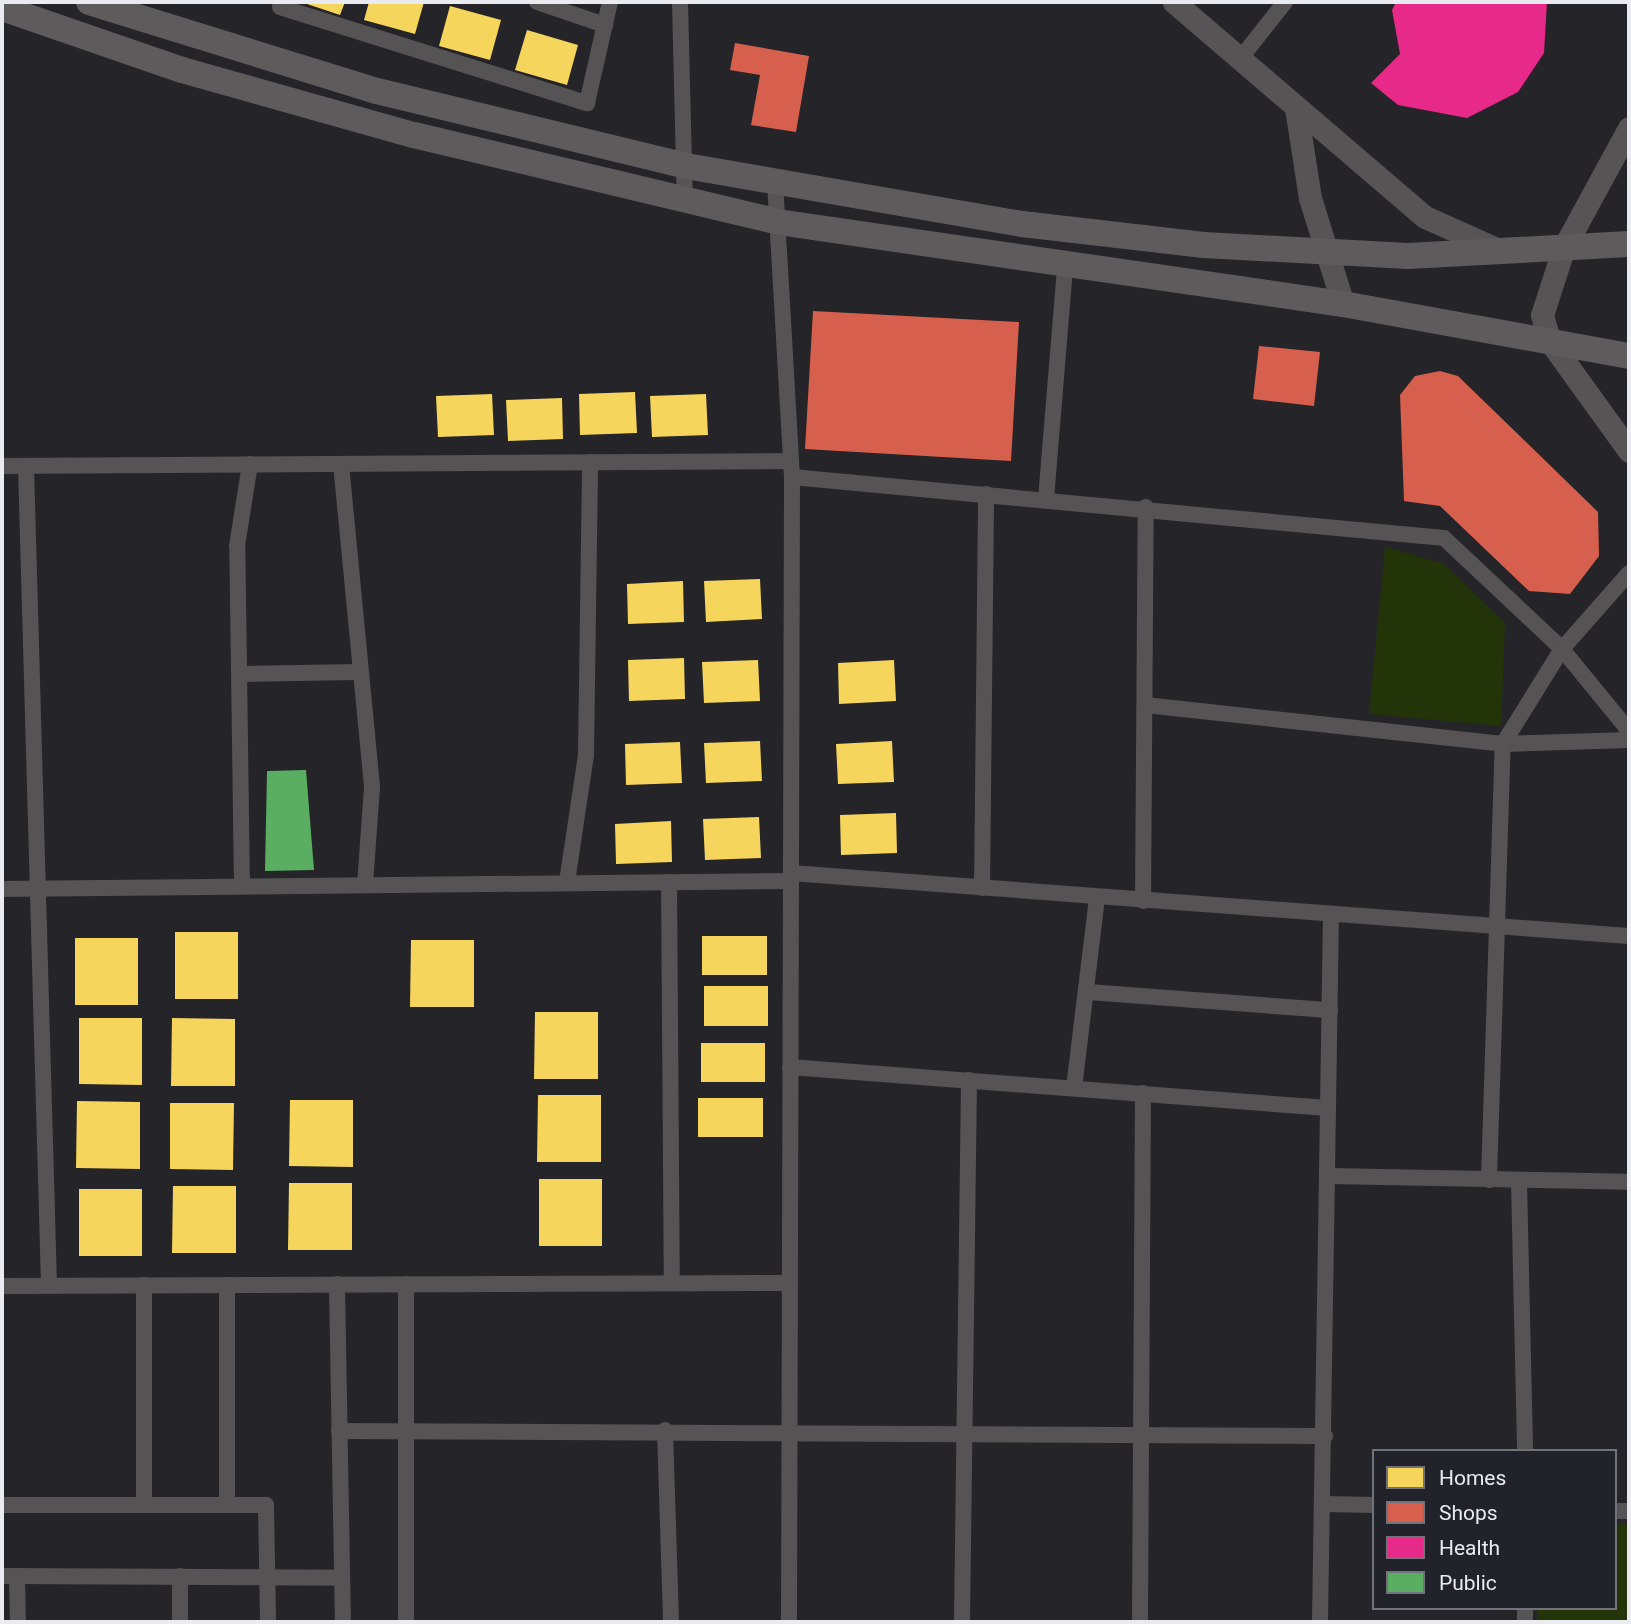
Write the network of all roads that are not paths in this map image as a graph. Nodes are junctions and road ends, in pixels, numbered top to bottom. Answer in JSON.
{"nodes":[{"id":1,"x":89,"y":2,"type":"edge"},
{"id":2,"x":537,"y":2,"type":"edge"},
{"id":3,"x":610,"y":2,"type":"edge"},
{"id":4,"x":680,"y":2,"type":"edge"},
{"id":5,"x":1174,"y":2,"type":"edge"},
{"id":6,"x":1285,"y":2,"type":"edge"},
{"id":7,"x":280,"y":7,"type":"dead end"},
{"id":8,"x":2,"y":8,"type":"edge"},
{"id":9,"x":130,"y":9,"type":"edge"},
{"id":10,"x":605,"y":25,"type":"junction"},
{"id":11,"x":1240,"y":59,"type":"junction"},
{"id":12,"x":1296,"y":108,"type":"junction"},
{"id":13,"x":1629,"y":128,"type":"edge"},
{"id":14,"x":686,"y":166,"type":"junction"},
{"id":15,"x":775,"y":181,"type":"junction"},
{"id":16,"x":685,"y":200,"type":"junction"},
{"id":17,"x":778,"y":222,"type":"junction"},
{"id":18,"x":1629,"y":244,"type":"edge"},
{"id":19,"x":1564,"y":247,"type":"junction"},
{"id":20,"x":1497,"y":249,"type":"junction"},
{"id":21,"x":1325,"y":253,"type":"junction"},
{"id":22,"x":1065,"y":266,"type":"junction"},
{"id":23,"x":1343,"y":304,"type":"junction"},
{"id":24,"x":1549,"y":341,"type":"junction"},
{"id":25,"x":1629,"y":356,"type":"edge"},
{"id":26,"x":1629,"y":451,"type":"edge"},
{"id":27,"x":590,"y":462,"type":"junction"},
{"id":28,"x":250,"y":464,"type":"junction"},
{"id":29,"x":341,"y":464,"type":"junction"},
{"id":30,"x":2,"y":466,"type":"edge"},
{"id":31,"x":26,"y":467,"type":"junction"},
{"id":32,"x":792,"y":469,"type":"junction"},
{"id":33,"x":986,"y":494,"type":"junction"},
{"id":34,"x":1046,"y":499,"type":"junction"},
{"id":35,"x":1146,"y":508,"type":"junction"},
{"id":36,"x":1629,"y":573,"type":"edge"},
{"id":37,"x":1562,"y":649,"type":"junction"},
{"id":38,"x":358,"y":672,"type":"junction"},
{"id":39,"x":243,"y":674,"type":"junction"},
{"id":40,"x":1145,"y":705,"type":"junction"},
{"id":41,"x":1629,"y":731,"type":"edge"},
{"id":42,"x":1629,"y":740,"type":"edge"},
{"id":43,"x":1503,"y":744,"type":"junction"},
{"id":44,"x":791,"y":877,"type":"junction"},
{"id":45,"x":567,"y":882,"type":"junction"},
{"id":46,"x":669,"y":882,"type":"junction"},
{"id":47,"x":365,"y":885,"type":"junction"},
{"id":48,"x":242,"y":886,"type":"junction"},
{"id":49,"x":982,"y":888,"type":"junction"},
{"id":50,"x":2,"y":889,"type":"edge"},
{"id":51,"x":36,"y":889,"type":"junction"},
{"id":52,"x":1097,"y":899,"type":"junction"},
{"id":53,"x":1143,"y":901,"type":"junction"},
{"id":54,"x":1331,"y":917,"type":"junction"},
{"id":55,"x":1498,"y":929,"type":"junction"},
{"id":56,"x":1629,"y":936,"type":"edge"},
{"id":57,"x":1088,"y":992,"type":"junction"},
{"id":58,"x":1330,"y":1010,"type":"junction"},
{"id":59,"x":790,"y":1067,"type":"junction"},
{"id":60,"x":968,"y":1080,"type":"junction"},
{"id":61,"x":1074,"y":1088,"type":"junction"},
{"id":62,"x":1143,"y":1093,"type":"junction"},
{"id":63,"x":1327,"y":1108,"type":"junction"},
{"id":64,"x":1328,"y":1176,"type":"junction"},
{"id":65,"x":1489,"y":1180,"type":"junction"},
{"id":66,"x":1519,"y":1182,"type":"junction"},
{"id":67,"x":1629,"y":1182,"type":"edge"},
{"id":68,"x":672,"y":1283,"type":"junction"},
{"id":69,"x":790,"y":1283,"type":"junction"},
{"id":70,"x":337,"y":1284,"type":"junction"},
{"id":71,"x":406,"y":1284,"type":"junction"},
{"id":72,"x":144,"y":1285,"type":"junction"},
{"id":73,"x":227,"y":1285,"type":"junction"},
{"id":74,"x":2,"y":1286,"type":"edge"},
{"id":75,"x":49,"y":1286,"type":"junction"},
{"id":76,"x":665,"y":1430,"type":"junction"},
{"id":77,"x":789,"y":1430,"type":"junction"},
{"id":78,"x":967,"y":1430,"type":"junction"},
{"id":79,"x":340,"y":1431,"type":"junction"},
{"id":80,"x":406,"y":1431,"type":"junction"},
{"id":81,"x":1325,"y":1436,"type":"junction"},
{"id":82,"x":1141,"y":1437,"type":"junction"},
{"id":83,"x":1525,"y":1449,"type":"edge"},
{"id":84,"x":1324,"y":1504,"type":"junction"},
{"id":85,"x":2,"y":1505,"type":"edge"},
{"id":86,"x":144,"y":1505,"type":"junction"},
{"id":87,"x":227,"y":1505,"type":"junction"},
{"id":88,"x":1372,"y":1505,"type":"edge"},
{"id":89,"x":9,"y":1576,"type":"edge"},
{"id":90,"x":180,"y":1576,"type":"junction"},
{"id":91,"x":267,"y":1577,"type":"junction"},
{"id":92,"x":342,"y":1578,"type":"junction"},
{"id":93,"x":18,"y":1622,"type":"edge"},
{"id":94,"x":180,"y":1622,"type":"edge"},
{"id":95,"x":268,"y":1622,"type":"edge"},
{"id":96,"x":343,"y":1622,"type":"edge"},
{"id":97,"x":406,"y":1622,"type":"edge"},
{"id":98,"x":671,"y":1622,"type":"edge"},
{"id":99,"x":789,"y":1622,"type":"edge"},
{"id":100,"x":962,"y":1622,"type":"edge"},
{"id":101,"x":1140,"y":1622,"type":"edge"},
{"id":102,"x":1320,"y":1622,"type":"edge"}],
"edges":[{"from":1,"to":9,"type":"main road"},
{"from":2,"to":10,"type":"street"},
{"from":3,"to":10,"type":"street"},
{"from":4,"to":14,"type":"street"},
{"from":5,"to":11,"type":"main road"},
{"from":6,"to":11,"type":"street"},
{"from":7,"to":10,"type":"street"},
{"from":8,"to":16,"type":"main road"},
{"from":9,"to":14,"type":"main road"},
{"from":11,"to":12,"type":"main road"},
{"from":12,"to":20,"type":"main road"},
{"from":12,"to":21,"type":"main road"},
{"from":13,"to":19,"type":"main road"},
{"from":14,"to":15,"type":"main road"},
{"from":14,"to":16,"type":"street"},
{"from":15,"to":17,"type":"street"},
{"from":15,"to":21,"type":"main road"},
{"from":16,"to":17,"type":"main road"},
{"from":17,"to":22,"type":"main road"},
{"from":17,"to":32,"type":"street"},
{"from":18,"to":19,"type":"main road"},
{"from":19,"to":20,"type":"main road"},
{"from":19,"to":24,"type":"main road"},
{"from":20,"to":21,"type":"main road"},
{"from":21,"to":23,"type":"main road"},
{"from":22,"to":23,"type":"main road"},
{"from":22,"to":34,"type":"street"},
{"from":23,"to":24,"type":"main road"},
{"from":24,"to":25,"type":"main road"},
{"from":24,"to":26,"type":"main road"},
{"from":27,"to":29,"type":"street"},
{"from":27,"to":32,"type":"street"},
{"from":27,"to":45,"type":"street"},
{"from":28,"to":29,"type":"street"},
{"from":28,"to":31,"type":"street"},
{"from":28,"to":39,"type":"street"},
{"from":29,"to":38,"type":"street"},
{"from":30,"to":31,"type":"street"},
{"from":31,"to":51,"type":"street"},
{"from":32,"to":33,"type":"street"},
{"from":32,"to":44,"type":"street"},
{"from":33,"to":34,"type":"street"},
{"from":33,"to":49,"type":"street"},
{"from":34,"to":35,"type":"street"},
{"from":35,"to":37,"type":"street"},
{"from":35,"to":40,"type":"street"},
{"from":36,"to":37,"type":"street"},
{"from":37,"to":41,"type":"street"},
{"from":37,"to":43,"type":"street"},
{"from":38,"to":39,"type":"street"},
{"from":38,"to":47,"type":"street"},
{"from":39,"to":48,"type":"street"},
{"from":40,"to":43,"type":"street"},
{"from":40,"to":53,"type":"street"},
{"from":42,"to":43,"type":"street"},
{"from":43,"to":55,"type":"street"},
{"from":44,"to":46,"type":"street"},
{"from":44,"to":49,"type":"street"},
{"from":44,"to":59,"type":"street"},
{"from":45,"to":46,"type":"street"},
{"from":45,"to":47,"type":"street"},
{"from":46,"to":68,"type":"street"},
{"from":47,"to":48,"type":"street"},
{"from":48,"to":51,"type":"street"},
{"from":49,"to":52,"type":"street"},
{"from":50,"to":51,"type":"street"},
{"from":51,"to":75,"type":"street"},
{"from":52,"to":53,"type":"street"},
{"from":52,"to":57,"type":"street"},
{"from":53,"to":54,"type":"street"},
{"from":54,"to":55,"type":"street"},
{"from":54,"to":58,"type":"street"},
{"from":55,"to":56,"type":"street"},
{"from":55,"to":65,"type":"street"},
{"from":57,"to":58,"type":"street"},
{"from":57,"to":61,"type":"street"},
{"from":58,"to":63,"type":"street"},
{"from":59,"to":60,"type":"street"},
{"from":59,"to":69,"type":"street"},
{"from":60,"to":61,"type":"street"},
{"from":60,"to":78,"type":"street"},
{"from":61,"to":62,"type":"street"},
{"from":62,"to":63,"type":"street"},
{"from":62,"to":82,"type":"street"},
{"from":63,"to":64,"type":"street"},
{"from":64,"to":65,"type":"street"},
{"from":64,"to":81,"type":"street"},
{"from":65,"to":66,"type":"street"},
{"from":66,"to":67,"type":"street"},
{"from":66,"to":83,"type":"street"},
{"from":68,"to":69,"type":"street"},
{"from":68,"to":71,"type":"street"},
{"from":69,"to":77,"type":"street"},
{"from":70,"to":71,"type":"street"},
{"from":70,"to":73,"type":"street"},
{"from":70,"to":79,"type":"street"},
{"from":71,"to":80,"type":"street"},
{"from":72,"to":73,"type":"street"},
{"from":72,"to":75,"type":"street"},
{"from":72,"to":86,"type":"street"},
{"from":73,"to":87,"type":"street"},
{"from":74,"to":75,"type":"street"},
{"from":76,"to":77,"type":"street"},
{"from":76,"to":80,"type":"street"},
{"from":76,"to":98,"type":"street"},
{"from":77,"to":78,"type":"street"},
{"from":77,"to":99,"type":"street"},
{"from":78,"to":82,"type":"street"},
{"from":78,"to":100,"type":"street"},
{"from":79,"to":80,"type":"street"},
{"from":79,"to":92,"type":"street"},
{"from":80,"to":97,"type":"street"},
{"from":81,"to":82,"type":"street"},
{"from":81,"to":84,"type":"street"},
{"from":82,"to":101,"type":"street"},
{"from":84,"to":88,"type":"street"},
{"from":84,"to":102,"type":"street"},
{"from":85,"to":86,"type":"street"},
{"from":86,"to":87,"type":"street"},
{"from":87,"to":91,"type":"street"},
{"from":89,"to":90,"type":"street"},
{"from":89,"to":93,"type":"street"},
{"from":90,"to":91,"type":"street"},
{"from":90,"to":94,"type":"street"},
{"from":91,"to":92,"type":"street"},
{"from":91,"to":95,"type":"street"},
{"from":92,"to":96,"type":"street"}]}
